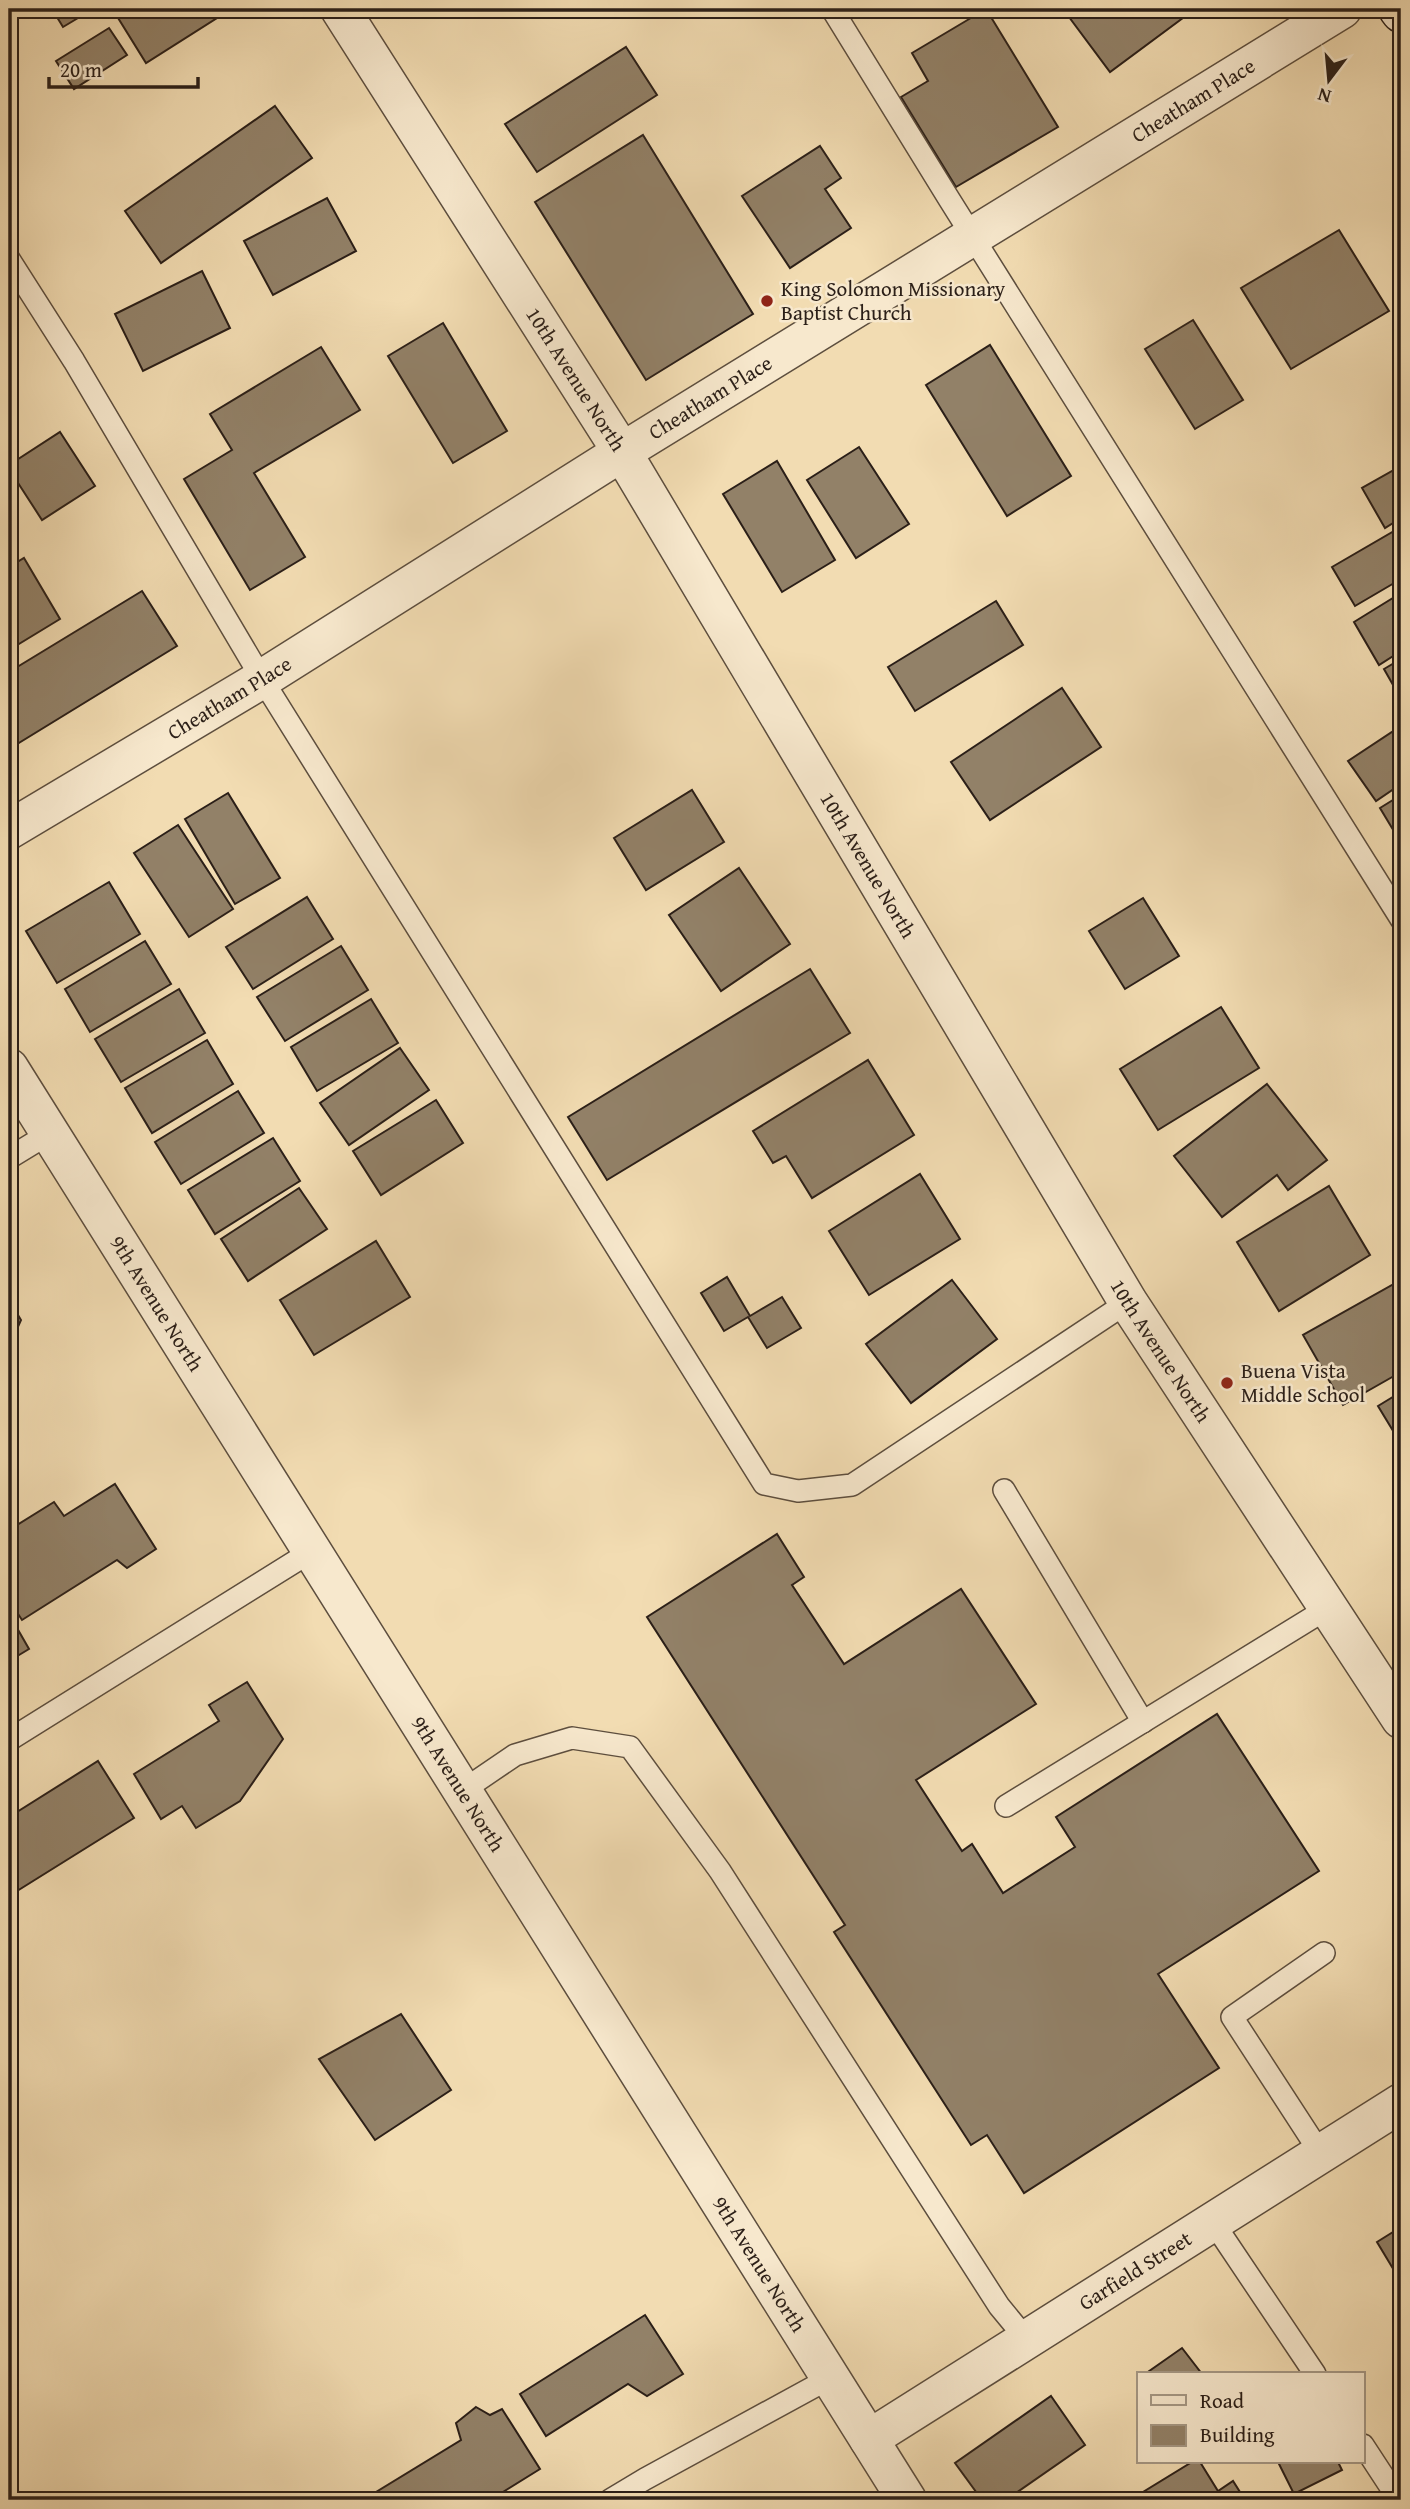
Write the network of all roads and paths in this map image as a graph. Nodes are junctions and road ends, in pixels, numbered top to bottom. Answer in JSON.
{"nodes":[{"id":1,"x":340,"y":9,"type":"edge"},
{"id":2,"x":832,"y":9,"type":"edge"},
{"id":3,"x":1342,"y":9,"type":"edge"},
{"id":4,"x":1398,"y":9,"type":"edge"},
{"id":5,"x":1401,"y":13,"type":"edge"},
{"id":6,"x":974,"y":238,"type":"junction"},
{"id":7,"x":9,"y":259,"type":"edge"},
{"id":8,"x":622,"y":453,"type":"junction"},
{"id":9,"x":262,"y":678,"type":"junction"},
{"id":10,"x":9,"y":830,"type":"edge"},
{"id":11,"x":1401,"y":919,"type":"edge"},
{"id":12,"x":9,"y":1068,"type":"edge"},
{"id":13,"x":50,"y":1133,"type":"junction"},
{"id":14,"x":9,"y":1158,"type":"edge"},
{"id":15,"x":1128,"y":1302,"type":"junction"},
{"id":16,"x":1004,"y":1490,"type":"dead end"},
{"id":17,"x":312,"y":1551,"type":"junction"},
{"id":18,"x":1328,"y":1608,"type":"junction"},
{"id":19,"x":1401,"y":1719,"type":"edge"},
{"id":20,"x":1143,"y":1721,"type":"junction"},
{"id":21,"x":9,"y":1740,"type":"edge"},
{"id":22,"x":462,"y":1791,"type":"junction"},
{"id":23,"x":1006,"y":1806,"type":"dead end"},
{"id":24,"x":1324,"y":1953,"type":"dead end"},
{"id":25,"x":1401,"y":2103,"type":"edge"},
{"id":26,"x":1321,"y":2154,"type":"junction"},
{"id":27,"x":1213,"y":2221,"type":"junction"},
{"id":28,"x":1027,"y":2340,"type":"junction"},
{"id":29,"x":1314,"y":2372,"type":"edge"},
{"id":30,"x":830,"y":2378,"type":"junction"},
{"id":31,"x":869,"y":2439,"type":"junction"},
{"id":32,"x":1364,"y":2447,"type":"edge"},
{"id":33,"x":610,"y":2500,"type":"edge"},
{"id":34,"x":907,"y":2500,"type":"edge"},
{"id":35,"x":1399,"y":2500,"type":"edge"}],
"edges":[{"from":1,"to":8,"type":"street","name":"10th Avenue North"},
{"from":2,"to":6,"type":"lane"},
{"from":3,"to":6,"type":"street","name":"Cheatham Place"},
{"from":4,"to":5,"type":"street"},
{"from":6,"to":8,"type":"street","name":"Cheatham Place"},
{"from":6,"to":11,"type":"lane"},
{"from":7,"to":9,"type":"lane"},
{"from":8,"to":9,"type":"street","name":"Cheatham Place"},
{"from":8,"to":15,"type":"street","name":"10th Avenue North"},
{"from":9,"to":10,"type":"street","name":"Cheatham Place"},
{"from":9,"to":15,"type":"lane"},
{"from":12,"to":13,"type":"street","name":"9th Avenue North"},
{"from":13,"to":14,"type":"lane"},
{"from":13,"to":17,"type":"street","name":"9th Avenue North"},
{"from":15,"to":18,"type":"street","name":"10th Avenue North"},
{"from":16,"to":20,"type":"lane"},
{"from":17,"to":21,"type":"lane"},
{"from":17,"to":22,"type":"street","name":"9th Avenue North"},
{"from":18,"to":19,"type":"street","name":"10th Avenue North"},
{"from":18,"to":20,"type":"lane"},
{"from":20,"to":23,"type":"lane"},
{"from":22,"to":28,"type":"lane"},
{"from":22,"to":30,"type":"street","name":"9th Avenue North"},
{"from":24,"to":26,"type":"lane"},
{"from":25,"to":26,"type":"street","name":"Garfield Street"},
{"from":26,"to":27,"type":"street","name":"Garfield Street"},
{"from":27,"to":28,"type":"street","name":"Garfield Street"},
{"from":27,"to":29,"type":"lane"},
{"from":28,"to":31,"type":"street","name":"Garfield Street"},
{"from":30,"to":31,"type":"street","name":"9th Avenue North"},
{"from":30,"to":33,"type":"lane"},
{"from":31,"to":34,"type":"street","name":"9th Avenue North"},
{"from":32,"to":35,"type":"lane"}]}
